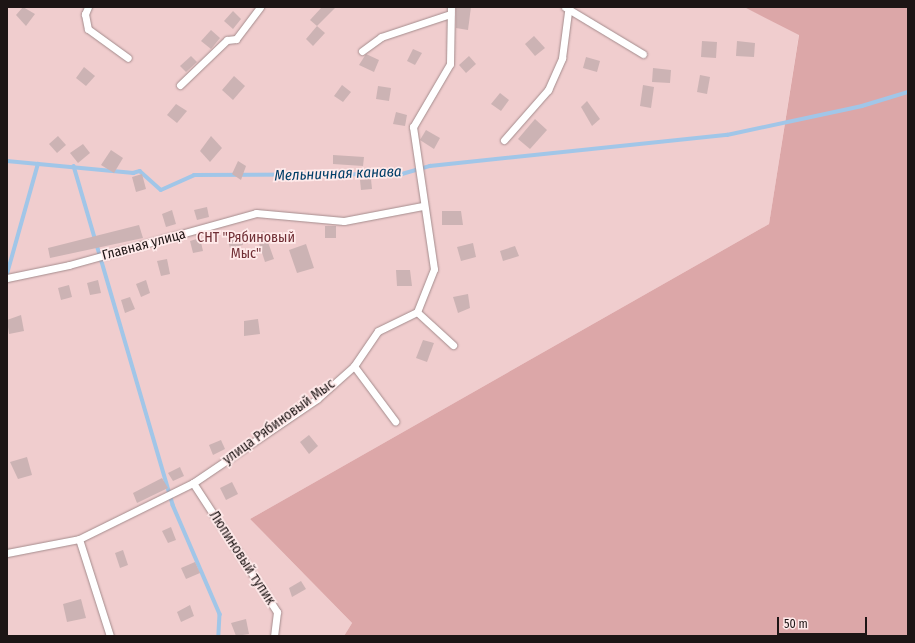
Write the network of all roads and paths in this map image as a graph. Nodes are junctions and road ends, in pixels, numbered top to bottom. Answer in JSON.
{"nodes":[{"id":1,"x":88,"y":7,"type":"edge"},
{"id":2,"x":260,"y":7,"type":"edge"},
{"id":3,"x":566,"y":9,"type":"edge"},
{"id":4,"x":450,"y":10,"type":"edge"},
{"id":5,"x":362,"y":51,"type":"dead end"},
{"id":6,"x":643,"y":54,"type":"dead end"},
{"id":7,"x":128,"y":58,"type":"dead end"},
{"id":8,"x":180,"y":84,"type":"dead end"},
{"id":9,"x":504,"y":140,"type":"dead end"},
{"id":10,"x":423,"y":206,"type":"junction"},
{"id":11,"x":7,"y":278,"type":"edge"},
{"id":12,"x":417,"y":312,"type":"junction"},
{"id":13,"x":453,"y":345,"type":"dead end"},
{"id":14,"x":354,"y":366,"type":"junction"},
{"id":15,"x":395,"y":421,"type":"dead end"},
{"id":16,"x":193,"y":483,"type":"junction"},
{"id":17,"x":79,"y":539,"type":"junction"},
{"id":18,"x":7,"y":553,"type":"edge"},
{"id":19,"x":110,"y":636,"type":"edge"},
{"id":20,"x":274,"y":636,"type":"edge"}],
"edges":[{"from":1,"to":7,"type":"lane"},
{"from":2,"to":8,"type":"lane"},
{"from":3,"to":6,"type":"lane"},
{"from":3,"to":9,"type":"lane"},
{"from":4,"to":5,"type":"lane"},
{"from":4,"to":10,"type":"lane"},
{"from":10,"to":11,"type":"lane","name":"Главная улица"},
{"from":10,"to":12,"type":"lane"},
{"from":12,"to":13,"type":"lane"},
{"from":12,"to":14,"type":"lane","name":"улица Рябиновый Мыс"},
{"from":14,"to":15,"type":"lane"},
{"from":14,"to":16,"type":"lane","name":"улица Рябиновый Мыс"},
{"from":16,"to":17,"type":"lane","name":"улица Рябиновый Мыс"},
{"from":16,"to":20,"type":"lane","name":"Люпиновый тупик"},
{"from":17,"to":18,"type":"lane","name":"улица Рябиновый Мыс"},
{"from":17,"to":19,"type":"lane"}]}
